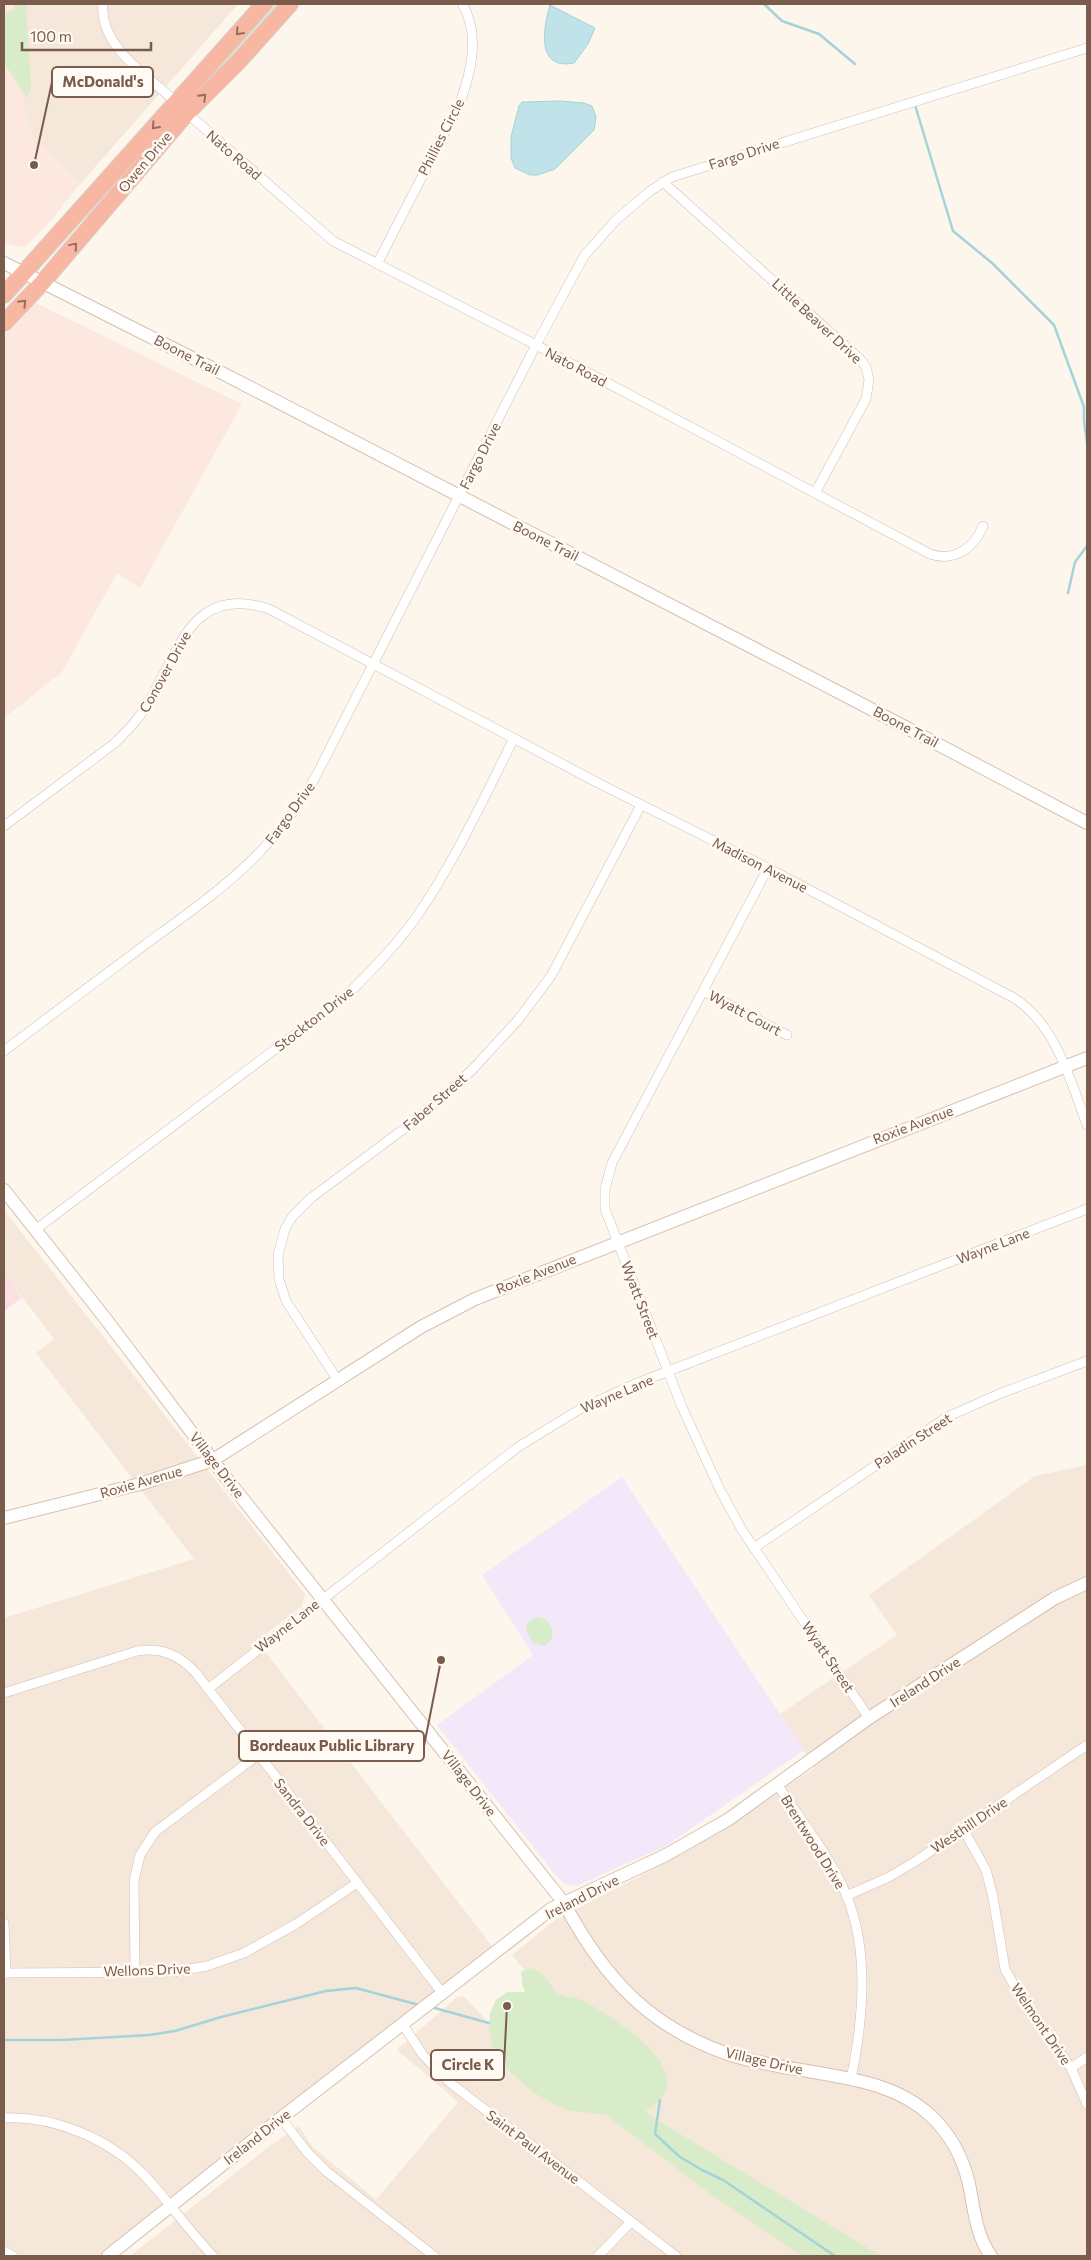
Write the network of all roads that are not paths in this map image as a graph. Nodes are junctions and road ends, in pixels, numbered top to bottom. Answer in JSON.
{"nodes":[{"id":1,"x":103,"y":4,"type":"edge"},
{"id":2,"x":264,"y":4,"type":"edge"},
{"id":3,"x":290,"y":4,"type":"edge"},
{"id":4,"x":462,"y":4,"type":"edge"},
{"id":5,"x":1087,"y":48,"type":"edge"},
{"id":6,"x":182,"y":107,"type":"junction"},
{"id":7,"x":663,"y":182,"type":"junction"},
{"id":8,"x":4,"y":263,"type":"edge"},
{"id":9,"x":377,"y":264,"type":"junction"},
{"id":10,"x":23,"y":274,"type":"junction"},
{"id":11,"x":42,"y":283,"type":"junction"},
{"id":12,"x":4,"y":295,"type":"edge"},
{"id":13,"x":4,"y":323,"type":"edge"},
{"id":14,"x":536,"y":345,"type":"junction"},
{"id":15,"x":815,"y":493,"type":"junction"},
{"id":16,"x":460,"y":497,"type":"junction"},
{"id":17,"x":983,"y":526,"type":"dead end"},
{"id":18,"x":373,"y":664,"type":"junction"},
{"id":19,"x":514,"y":738,"type":"junction"},
{"id":20,"x":641,"y":804,"type":"junction"},
{"id":21,"x":1087,"y":823,"type":"edge"},
{"id":22,"x":4,"y":826,"type":"edge"},
{"id":23,"x":768,"y":868,"type":"junction"},
{"id":24,"x":703,"y":991,"type":"junction"},
{"id":25,"x":787,"y":1035,"type":"dead end"},
{"id":26,"x":4,"y":1051,"type":"edge"},
{"id":27,"x":1087,"y":1058,"type":"edge"},
{"id":28,"x":1065,"y":1068,"type":"junction"},
{"id":29,"x":1087,"y":1125,"type":"edge"},
{"id":30,"x":4,"y":1190,"type":"edge"},
{"id":31,"x":1087,"y":1209,"type":"edge"},
{"id":32,"x":35,"y":1230,"type":"junction"},
{"id":33,"x":617,"y":1242,"type":"junction"},
{"id":34,"x":1087,"y":1361,"type":"edge"},
{"id":35,"x":668,"y":1373,"type":"junction"},
{"id":36,"x":337,"y":1379,"type":"junction"},
{"id":37,"x":213,"y":1460,"type":"junction"},
{"id":38,"x":4,"y":1518,"type":"edge"},
{"id":39,"x":754,"y":1548,"type":"junction"},
{"id":40,"x":1087,"y":1583,"type":"edge"},
{"id":41,"x":322,"y":1599,"type":"junction"},
{"id":42,"x":208,"y":1688,"type":"junction"},
{"id":43,"x":4,"y":1693,"type":"edge"},
{"id":44,"x":870,"y":1718,"type":"junction"},
{"id":45,"x":1087,"y":1745,"type":"edge"},
{"id":46,"x":258,"y":1755,"type":"junction"},
{"id":47,"x":777,"y":1784,"type":"junction"},
{"id":48,"x":963,"y":1829,"type":"junction"},
{"id":49,"x":357,"y":1883,"type":"junction"},
{"id":50,"x":846,"y":1896,"type":"junction"},
{"id":51,"x":564,"y":1903,"type":"junction"},
{"id":52,"x":4,"y":1923,"type":"edge"},
{"id":53,"x":135,"y":1972,"type":"junction"},
{"id":54,"x":5,"y":1973,"type":"edge"},
{"id":55,"x":443,"y":1994,"type":"junction"},
{"id":56,"x":403,"y":2024,"type":"junction"},
{"id":57,"x":1087,"y":2057,"type":"edge"},
{"id":58,"x":1071,"y":2068,"type":"junction"},
{"id":59,"x":851,"y":2079,"type":"junction"},
{"id":60,"x":1087,"y":2104,"type":"edge"},
{"id":61,"x":4,"y":2118,"type":"edge"},
{"id":62,"x":281,"y":2118,"type":"junction"},
{"id":63,"x":170,"y":2206,"type":"junction"},
{"id":64,"x":631,"y":2222,"type":"junction"},
{"id":65,"x":4,"y":2251,"type":"edge"},
{"id":66,"x":13,"y":2256,"type":"edge"},
{"id":67,"x":108,"y":2256,"type":"edge"},
{"id":68,"x":213,"y":2256,"type":"edge"},
{"id":69,"x":434,"y":2256,"type":"edge"},
{"id":70,"x":598,"y":2256,"type":"edge"},
{"id":71,"x":676,"y":2256,"type":"edge"},
{"id":72,"x":991,"y":2256,"type":"edge"}],
"edges":[{"from":1,"to":6,"type":"street","name":"Nato Road"},
{"from":2,"to":6,"type":"highway","name":"Owen Drive","one_way":true},
{"from":6,"to":3,"type":"highway","name":"Owen Drive","one_way":true},
{"from":4,"to":9,"type":"street","name":"Phillies Circle"},
{"from":5,"to":7,"type":"street","name":"Fargo Drive"},
{"from":6,"to":9,"type":"street","name":"Nato Road"},
{"from":6,"to":10,"type":"highway","name":"Owen Drive","one_way":true},
{"from":11,"to":6,"type":"highway","name":"Owen Drive","one_way":true},
{"from":7,"to":14,"type":"street","name":"Fargo Drive"},
{"from":7,"to":15,"type":"street","name":"Little Beaver Drive"},
{"from":8,"to":10,"type":"street","name":"Boone Trail"},
{"from":9,"to":14,"type":"street","name":"Nato Road"},
{"from":10,"to":11,"type":"street","name":"Boone Trail"},
{"from":10,"to":12,"type":"highway","name":"Owen Drive"},
{"from":13,"to":11,"type":"highway","name":"Owen Drive","one_way":true},
{"from":11,"to":16,"type":"street","name":"Boone Trail"},
{"from":14,"to":15,"type":"street","name":"Nato Road"},
{"from":14,"to":16,"type":"street","name":"Fargo Drive"},
{"from":15,"to":17,"type":"street","name":"Nato Road"},
{"from":16,"to":18,"type":"street","name":"Fargo Drive"},
{"from":16,"to":21,"type":"street","name":"Boone Trail"},
{"from":18,"to":19,"type":"street","name":"Madison Avenue"},
{"from":18,"to":22,"type":"street","name":"Conover Drive"},
{"from":18,"to":26,"type":"street","name":"Fargo Drive"},
{"from":19,"to":20,"type":"street","name":"Madison Avenue"},
{"from":19,"to":32,"type":"street","name":"Stockton Drive"},
{"from":20,"to":23,"type":"street","name":"Madison Avenue"},
{"from":20,"to":36,"type":"street","name":"Faber Street"},
{"from":23,"to":24,"type":"street","name":"Wyatt Street"},
{"from":23,"to":28,"type":"street","name":"Madison Avenue"},
{"from":24,"to":25,"type":"street","name":"Wyatt Court"},
{"from":24,"to":33,"type":"street","name":"Wyatt Street"},
{"from":27,"to":28,"type":"street","name":"Roxie Avenue"},
{"from":28,"to":29,"type":"street","name":"Madison Avenue"},
{"from":28,"to":33,"type":"street","name":"Roxie Avenue"},
{"from":30,"to":32,"type":"street","name":"Village Drive"},
{"from":31,"to":35,"type":"street","name":"Wayne Lane"},
{"from":32,"to":37,"type":"street","name":"Village Drive"},
{"from":33,"to":35,"type":"street","name":"Wyatt Street"},
{"from":33,"to":36,"type":"street","name":"Roxie Avenue"},
{"from":34,"to":39,"type":"street","name":"Paladin Street"},
{"from":35,"to":39,"type":"street","name":"Wyatt Street"},
{"from":35,"to":41,"type":"street","name":"Wayne Lane"},
{"from":36,"to":37,"type":"street","name":"Roxie Avenue"},
{"from":37,"to":38,"type":"street","name":"Roxie Avenue"},
{"from":37,"to":41,"type":"street","name":"Village Drive"},
{"from":39,"to":44,"type":"street","name":"Wyatt Street"},
{"from":40,"to":44,"type":"street","name":"Ireland Drive"},
{"from":41,"to":42,"type":"street","name":"Wayne Lane"},
{"from":41,"to":51,"type":"street","name":"Village Drive"},
{"from":42,"to":43,"type":"street","name":"Sandra Drive"},
{"from":42,"to":46,"type":"street","name":"Sandra Drive"},
{"from":44,"to":47,"type":"street","name":"Ireland Drive"},
{"from":45,"to":48,"type":"street","name":"Westhill Drive"},
{"from":46,"to":49,"type":"street","name":"Sandra Drive"},
{"from":46,"to":53,"type":"street"},
{"from":47,"to":50,"type":"street","name":"Brentwood Drive"},
{"from":47,"to":51,"type":"street","name":"Ireland Drive"},
{"from":48,"to":50,"type":"street","name":"Westhill Drive"},
{"from":48,"to":58,"type":"street","name":"Welmont Drive"},
{"from":49,"to":53,"type":"street","name":"Wellons Drive"},
{"from":49,"to":55,"type":"street","name":"Sandra Drive"},
{"from":50,"to":59,"type":"street","name":"Brentwood Drive"},
{"from":51,"to":55,"type":"street","name":"Ireland Drive"},
{"from":51,"to":59,"type":"street","name":"Village Drive"},
{"from":52,"to":54,"type":"street"},
{"from":53,"to":54,"type":"street","name":"Wellons Drive"},
{"from":55,"to":56,"type":"street","name":"Ireland Drive"},
{"from":56,"to":62,"type":"street","name":"Ireland Drive"},
{"from":56,"to":64,"type":"street","name":"Saint Paul Avenue"},
{"from":57,"to":58,"type":"street"},
{"from":58,"to":60,"type":"street","name":"Welmont Drive"},
{"from":59,"to":72,"type":"street","name":"Village Drive"},
{"from":61,"to":63,"type":"street"},
{"from":62,"to":63,"type":"street","name":"Ireland Drive"},
{"from":62,"to":69,"type":"street"},
{"from":63,"to":67,"type":"street","name":"Ireland Drive"},
{"from":63,"to":68,"type":"street"},
{"from":64,"to":70,"type":"street"},
{"from":64,"to":71,"type":"street","name":"Saint Paul Avenue"},
{"from":65,"to":66,"type":"street"}]}
